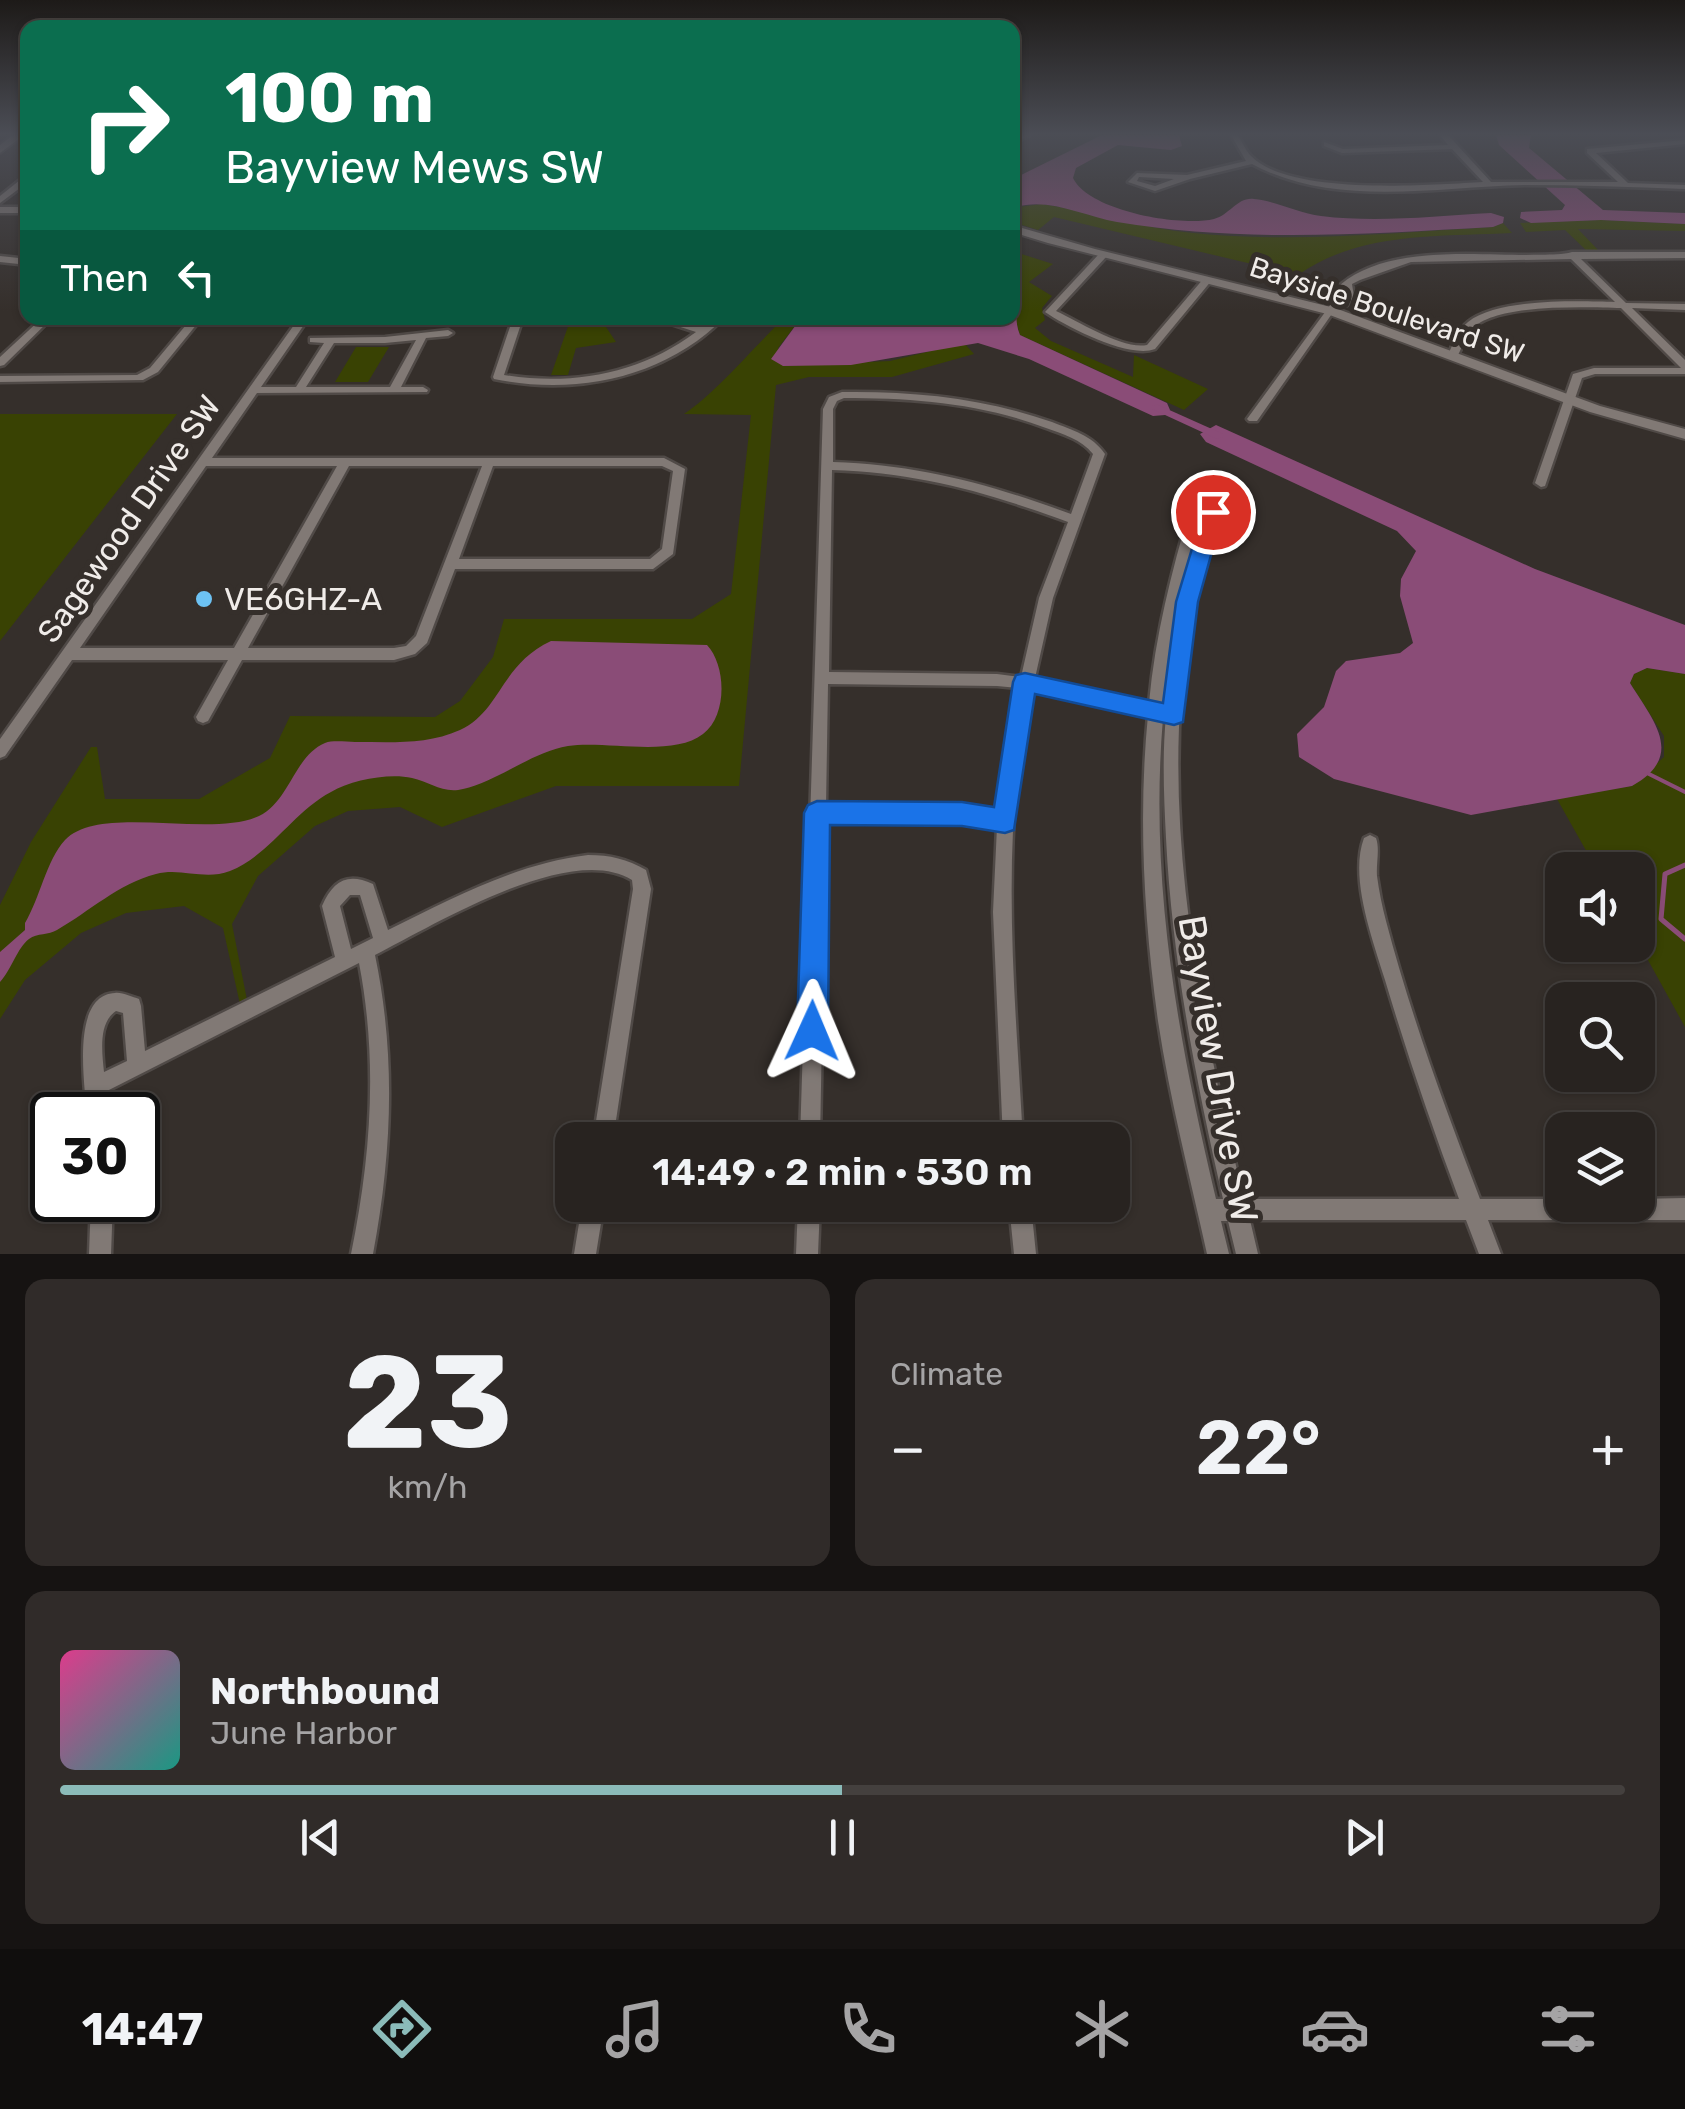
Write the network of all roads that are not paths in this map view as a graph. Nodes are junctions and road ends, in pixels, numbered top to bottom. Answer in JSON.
{"nodes":[{"id":1,"x":1020,"y":230,"type":"edge"},
{"id":2,"x":1572,"y":255,"type":"junction"},
{"id":3,"x":1685,"y":255,"type":"edge"},
{"id":4,"x":1102,"y":256,"type":"junction"},
{"id":5,"x":1207,"y":280,"type":"junction"},
{"id":6,"x":1625,"y":307,"type":"junction"},
{"id":7,"x":1685,"y":307,"type":"edge"},
{"id":8,"x":1333,"y":308,"type":"junction"},
{"id":9,"x":40,"y":325,"type":"edge"},
{"id":10,"x":191,"y":325,"type":"edge"},
{"id":11,"x":299,"y":325,"type":"edge"},
{"id":12,"x":386,"y":325,"type":"edge"},
{"id":13,"x":516,"y":325,"type":"edge"},
{"id":14,"x":683,"y":325,"type":"edge"},
{"id":15,"x":711,"y":325,"type":"edge"},
{"id":16,"x":703,"y":332,"type":"junction"},
{"id":17,"x":448,"y":334,"type":"dead end"},
{"id":18,"x":422,"y":337,"type":"junction"},
{"id":19,"x":314,"y":340,"type":"dead end"},
{"id":20,"x":331,"y":340,"type":"junction"},
{"id":21,"x":379,"y":340,"type":"junction"},
{"id":22,"x":1453,"y":355,"type":"junction"},
{"id":23,"x":0,"y":362,"type":"edge"},
{"id":24,"x":647,"y":365,"type":"junction"},
{"id":25,"x":1685,"y":369,"type":"edge"},
{"id":26,"x":658,"y":378,"type":"dead end"},
{"id":27,"x":0,"y":379,"type":"edge"},
{"id":28,"x":252,"y":390,"type":"junction"},
{"id":29,"x":299,"y":390,"type":"junction"},
{"id":30,"x":394,"y":390,"type":"junction"},
{"id":31,"x":423,"y":390,"type":"dead end"},
{"id":32,"x":1569,"y":398,"type":"junction"},
{"id":33,"x":1253,"y":420,"type":"dead end"},
{"id":34,"x":1685,"y":434,"type":"edge"},
{"id":35,"x":203,"y":462,"type":"junction"},
{"id":36,"x":345,"y":462,"type":"junction"},
{"id":37,"x":489,"y":462,"type":"junction"},
{"id":38,"x":826,"y":466,"type":"junction"},
{"id":39,"x":1540,"y":482,"type":"dead end"},
{"id":40,"x":1074,"y":520,"type":"junction"},
{"id":41,"x":452,"y":564,"type":"junction"},
{"id":42,"x":241,"y":653,"type":"junction"},
{"id":43,"x":68,"y":654,"type":"junction"},
{"id":44,"x":820,"y":678,"type":"junction"},
{"id":45,"x":1025,"y":682,"type":"junction"},
{"id":46,"x":1154,"y":710,"type":"junction"},
{"id":47,"x":1174,"y":715,"type":"junction"},
{"id":48,"x":203,"y":717,"type":"dead end"},
{"id":49,"x":0,"y":751,"type":"edge"},
{"id":50,"x":817,"y":813,"type":"junction"},
{"id":51,"x":1005,"y":821,"type":"junction"},
{"id":52,"x":1370,"y":842,"type":"dead end"},
{"id":53,"x":374,"y":946,"type":"junction"},
{"id":54,"x":345,"y":960,"type":"junction"},
{"id":55,"x":137,"y":1067,"type":"junction"},
{"id":56,"x":96,"y":1088,"type":"junction"},
{"id":57,"x":96,"y":1092,"type":"edge"},
{"id":58,"x":607,"y":1122,"type":"edge"},
{"id":59,"x":810,"y":1122,"type":"edge"},
{"id":60,"x":1012,"y":1122,"type":"edge"},
{"id":61,"x":1685,"y":1209,"type":"edge"},
{"id":62,"x":1208,"y":1210,"type":"junction"},
{"id":63,"x":1236,"y":1210,"type":"junction"},
{"id":64,"x":1473,"y":1210,"type":"junction"},
{"id":65,"x":101,"y":1222,"type":"edge"},
{"id":66,"x":590,"y":1222,"type":"edge"},
{"id":67,"x":808,"y":1222,"type":"edge"},
{"id":68,"x":1022,"y":1222,"type":"edge"},
{"id":69,"x":100,"y":1254,"type":"edge"},
{"id":70,"x":362,"y":1254,"type":"edge"},
{"id":71,"x":585,"y":1254,"type":"edge"},
{"id":72,"x":808,"y":1254,"type":"edge"},
{"id":73,"x":1025,"y":1254,"type":"edge"},
{"id":74,"x":1218,"y":1254,"type":"edge"},
{"id":75,"x":1247,"y":1254,"type":"edge"},
{"id":76,"x":1490,"y":1254,"type":"edge"}],
"edges":[{"from":1,"to":4,"type":"street","name":"Bayside Boulevard SW"},
{"from":2,"to":3,"type":"street"},
{"from":2,"to":6,"type":"street"},
{"from":2,"to":8,"type":"street"},
{"from":4,"to":5,"type":"street","name":"Bayside Boulevard SW"},
{"from":4,"to":5,"type":"street"},
{"from":5,"to":8,"type":"street","name":"Bayside Boulevard SW"},
{"from":6,"to":7,"type":"street"},
{"from":6,"to":22,"type":"street"},
{"from":6,"to":25,"type":"street"},
{"from":8,"to":22,"type":"street","name":"Bayside Boulevard SW"},
{"from":8,"to":33,"type":"street"},
{"from":9,"to":23,"type":"street"},
{"from":10,"to":27,"type":"street"},
{"from":11,"to":28,"type":"street","name":"Sagewood Drive SW"},
{"from":12,"to":21,"type":"street"},
{"from":13,"to":24,"type":"street"},
{"from":14,"to":16,"type":"street"},
{"from":15,"to":16,"type":"street"},
{"from":16,"to":24,"type":"street"},
{"from":17,"to":18,"type":"street"},
{"from":18,"to":21,"type":"street"},
{"from":18,"to":30,"type":"street"},
{"from":19,"to":20,"type":"street"},
{"from":20,"to":21,"type":"street"},
{"from":20,"to":29,"type":"street"},
{"from":22,"to":32,"type":"street","name":"Bayside Boulevard SW"},
{"from":24,"to":26,"type":"street"},
{"from":25,"to":32,"type":"street"},
{"from":28,"to":29,"type":"street"},
{"from":28,"to":35,"type":"street","name":"Sagewood Drive SW"},
{"from":29,"to":30,"type":"street"},
{"from":30,"to":31,"type":"street"},
{"from":32,"to":34,"type":"street","name":"Bayside Boulevard SW"},
{"from":32,"to":39,"type":"street"},
{"from":35,"to":36,"type":"street"},
{"from":35,"to":43,"type":"street","name":"Sagewood Drive SW"},
{"from":36,"to":37,"type":"street"},
{"from":36,"to":42,"type":"street"},
{"from":37,"to":41,"type":"street"},
{"from":37,"to":41,"type":"street"},
{"from":38,"to":40,"type":"street"},
{"from":38,"to":40,"type":"street"},
{"from":38,"to":44,"type":"street"},
{"from":40,"to":45,"type":"street"},
{"from":41,"to":42,"type":"street"},
{"from":42,"to":43,"type":"street"},
{"from":42,"to":48,"type":"street"},
{"from":43,"to":49,"type":"street","name":"Sagewood Drive SW"},
{"from":44,"to":45,"type":"street"},
{"from":44,"to":50,"type":"street"},
{"from":45,"to":46,"type":"street"},
{"from":45,"to":51,"type":"street"},
{"from":46,"to":47,"type":"street"},
{"from":46,"to":47,"type":"street","name":"Bayview Drive SW"},
{"from":46,"to":62,"type":"street","name":"Bayview Drive SW"},
{"from":47,"to":63,"type":"street","name":"Bayview Drive SW"},
{"from":50,"to":51,"type":"street"},
{"from":50,"to":59,"type":"street"},
{"from":51,"to":60,"type":"street"},
{"from":52,"to":64,"type":"street"},
{"from":53,"to":54,"type":"street"},
{"from":53,"to":54,"type":"street"},
{"from":53,"to":58,"type":"street"},
{"from":53,"to":70,"type":"street"},
{"from":54,"to":55,"type":"street"},
{"from":55,"to":56,"type":"street"},
{"from":55,"to":56,"type":"street"},
{"from":56,"to":57,"type":"street"},
{"from":61,"to":64,"type":"street"},
{"from":62,"to":63,"type":"street"},
{"from":62,"to":74,"type":"street","name":"Bayview Drive SW"},
{"from":63,"to":64,"type":"street"},
{"from":63,"to":75,"type":"street","name":"Bayview Drive SW"},
{"from":64,"to":76,"type":"street"},
{"from":65,"to":69,"type":"street"},
{"from":66,"to":71,"type":"street"},
{"from":67,"to":72,"type":"street"},
{"from":68,"to":73,"type":"street"}]}
